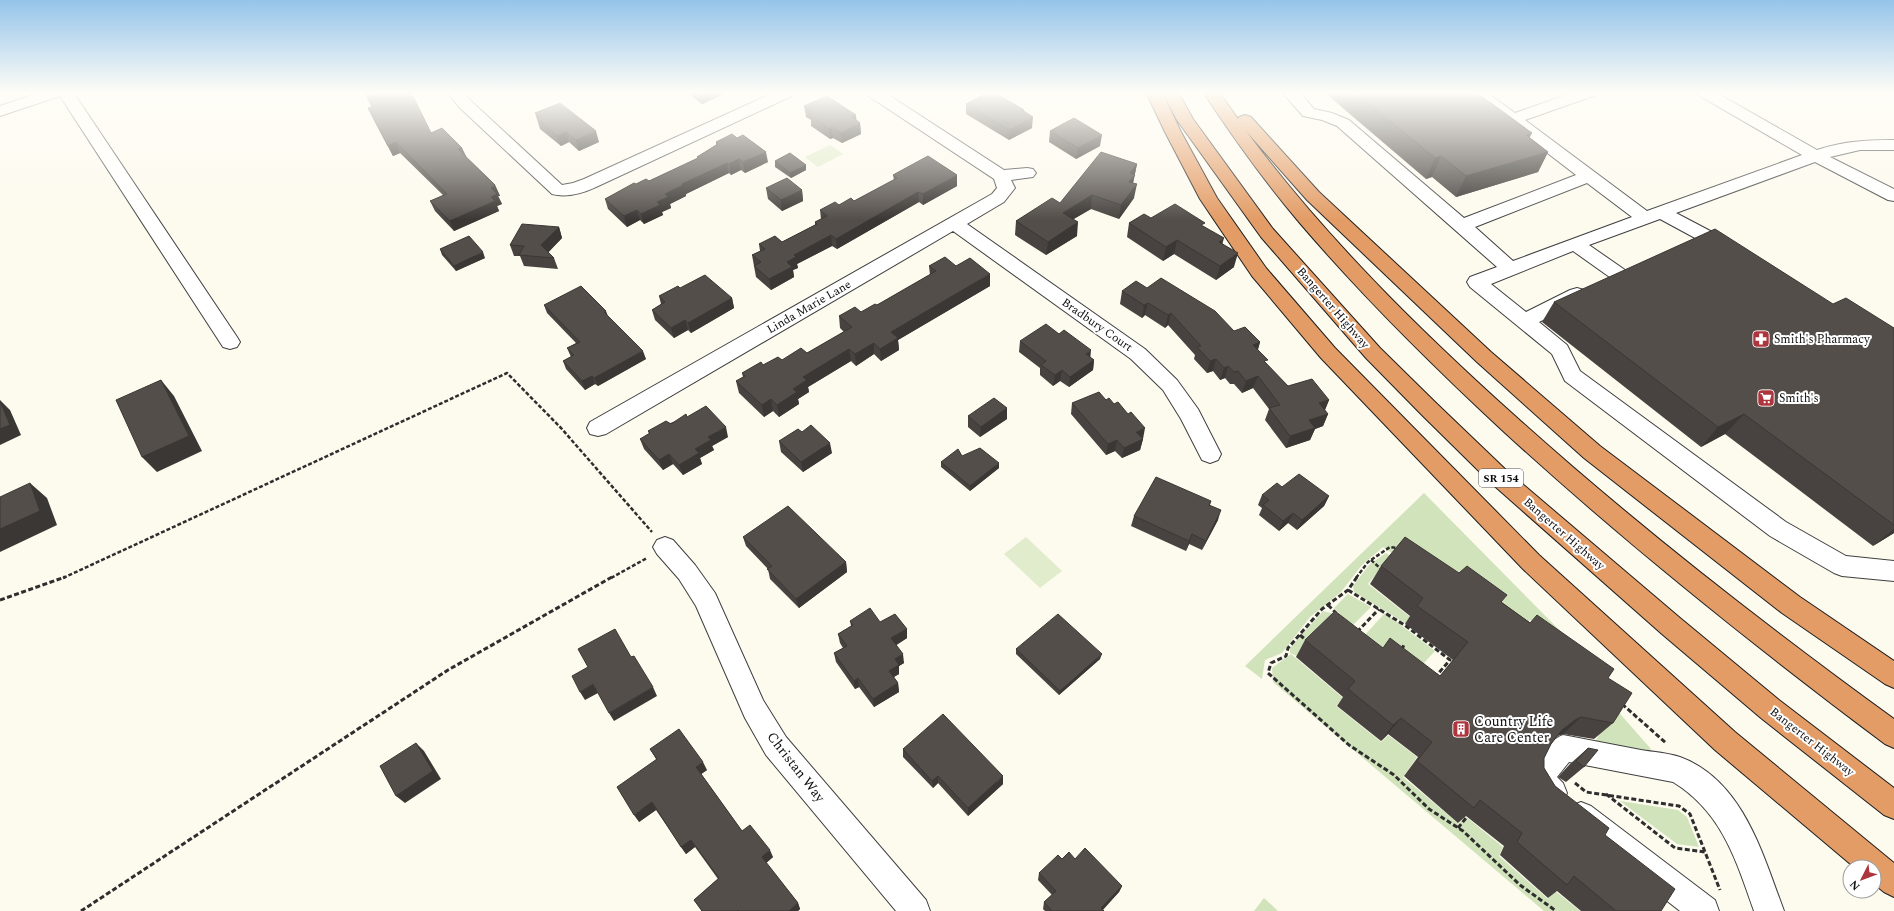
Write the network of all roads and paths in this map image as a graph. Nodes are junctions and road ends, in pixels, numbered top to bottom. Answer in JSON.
{"nodes":[{"id":1,"x":93,"y":135,"type":"edge"},
{"id":2,"x":498,"y":135,"type":"edge"},
{"id":3,"x":695,"y":135,"type":"edge"},
{"id":4,"x":937,"y":135,"type":"edge"},
{"id":5,"x":1174,"y":135,"type":"edge"},
{"id":6,"x":1196,"y":135,"type":"edge"},
{"id":7,"x":1240,"y":135,"type":"edge"},
{"id":8,"x":1259,"y":135,"type":"edge"},
{"id":9,"x":1355,"y":135,"type":"edge"},
{"id":10,"x":1534,"y":135,"type":"edge"},
{"id":11,"x":1778,"y":135,"type":"edge"},
{"id":12,"x":1894,"y":145,"type":"edge"},
{"id":13,"x":1816,"y":156,"type":"junction"},
{"id":14,"x":1027,"y":173,"type":"dead end"},
{"id":15,"x":1001,"y":176,"type":"junction"},
{"id":16,"x":1589,"y":176,"type":"junction"},
{"id":17,"x":1894,"y":196,"type":"edge"},
{"id":18,"x":1654,"y":216,"type":"junction"},
{"id":19,"x":955,"y":224,"type":"junction"},
{"id":20,"x":1462,"y":225,"type":"junction"},
{"id":21,"x":1705,"y":236,"type":"junction"},
{"id":22,"x":1575,"y":244,"type":"junction"},
{"id":23,"x":1683,"y":245,"type":"edge"},
{"id":24,"x":1742,"y":255,"type":"edge"},
{"id":25,"x":1512,"y":269,"type":"junction"},
{"id":26,"x":1525,"y":321,"type":"junction"},
{"id":27,"x":230,"y":342,"type":"dead end"},
{"id":28,"x":598,"y":428,"type":"dead end"},
{"id":29,"x":1210,"y":454,"type":"dead end"},
{"id":30,"x":665,"y":547,"type":"junction"},
{"id":31,"x":1401,"y":548,"type":"edge"},
{"id":32,"x":1371,"y":560,"type":"junction"},
{"id":33,"x":1382,"y":569,"type":"edge"},
{"id":34,"x":1894,"y":571,"type":"edge"},
{"id":35,"x":1348,"y":590,"type":"junction"},
{"id":36,"x":0,"y":600,"type":"edge"},
{"id":37,"x":1328,"y":605,"type":"junction"},
{"id":38,"x":1379,"y":609,"type":"junction"},
{"id":39,"x":1339,"y":617,"type":"edge"},
{"id":40,"x":1350,"y":628,"type":"edge"},
{"id":41,"x":1356,"y":634,"type":"junction"},
{"id":42,"x":1300,"y":635,"type":"junction"},
{"id":43,"x":1359,"y":636,"type":"edge"},
{"id":44,"x":1309,"y":643,"type":"edge"},
{"id":45,"x":1404,"y":644,"type":"dead end"},
{"id":46,"x":1399,"y":655,"type":"edge"},
{"id":47,"x":1894,"y":676,"type":"edge"},
{"id":48,"x":1435,"y":677,"type":"edge"},
{"id":49,"x":1615,"y":699,"type":"edge"},
{"id":50,"x":1894,"y":735,"type":"edge"},
{"id":51,"x":1670,"y":746,"type":"dead end"},
{"id":52,"x":1572,"y":781,"type":"dead end"},
{"id":53,"x":1606,"y":794,"type":"junction"},
{"id":54,"x":1894,"y":805,"type":"edge"},
{"id":55,"x":1466,"y":818,"type":"edge"},
{"id":56,"x":1458,"y":828,"type":"junction"},
{"id":57,"x":1705,"y":852,"type":"junction"},
{"id":58,"x":1894,"y":882,"type":"edge"},
{"id":59,"x":1713,"y":904,"type":"edge"},
{"id":60,"x":81,"y":911,"type":"edge"},
{"id":61,"x":915,"y":911,"type":"edge"},
{"id":62,"x":1556,"y":911,"type":"edge"},
{"id":63,"x":1769,"y":911,"type":"edge"}],
"edges":[{"from":1,"to":27,"type":"street"},
{"from":2,"to":3,"type":"street"},
{"from":4,"to":15,"type":"street"},
{"from":5,"to":58,"type":"highway"},
{"from":6,"to":54,"type":"highway","name":"Bangerter Highway","number":"SR 154"},
{"from":7,"to":50,"type":"highway"},
{"from":8,"to":47,"type":"highway"},
{"from":9,"to":20,"type":"street"},
{"from":10,"to":16,"type":"street"},
{"from":11,"to":13,"type":"street"},
{"from":12,"to":13,"type":"street"},
{"from":13,"to":17,"type":"street"},
{"from":13,"to":18,"type":"street"},
{"from":14,"to":15,"type":"street"},
{"from":15,"to":19,"type":"street","name":"Linda Marie Lane"},
{"from":16,"to":18,"type":"street"},
{"from":16,"to":20,"type":"street"},
{"from":18,"to":21,"type":"street"},
{"from":18,"to":22,"type":"street"},
{"from":19,"to":28,"type":"street","name":"Linda Marie Lane"},
{"from":19,"to":29,"type":"street","name":"Bradbury Court"},
{"from":20,"to":25,"type":"street"},
{"from":21,"to":23,"type":"street"},
{"from":21,"to":24,"type":"street"},
{"from":22,"to":25,"type":"street"},
{"from":22,"to":26,"type":"street"},
{"from":25,"to":26,"type":"street"},
{"from":26,"to":34,"type":"street"},
{"from":30,"to":36,"type":"path"},
{"from":30,"to":60,"type":"path"},
{"from":30,"to":61,"type":"street","name":"Christan Way"},
{"from":31,"to":32,"type":"path"},
{"from":32,"to":33,"type":"path"},
{"from":32,"to":35,"type":"path"},
{"from":35,"to":37,"type":"path"},
{"from":35,"to":38,"type":"path"},
{"from":37,"to":39,"type":"path"},
{"from":37,"to":42,"type":"path"},
{"from":38,"to":41,"type":"path"},
{"from":38,"to":48,"type":"path"},
{"from":40,"to":41,"type":"path"},
{"from":41,"to":43,"type":"path"},
{"from":42,"to":44,"type":"path"},
{"from":42,"to":56,"type":"path"},
{"from":45,"to":46,"type":"path"},
{"from":49,"to":51,"type":"path"},
{"from":52,"to":53,"type":"path"},
{"from":53,"to":57,"type":"path"},
{"from":53,"to":57,"type":"path"},
{"from":55,"to":56,"type":"path"},
{"from":56,"to":62,"type":"path"},
{"from":57,"to":59,"type":"path"},
{"from":59,"to":63,"type":"street"}]}
